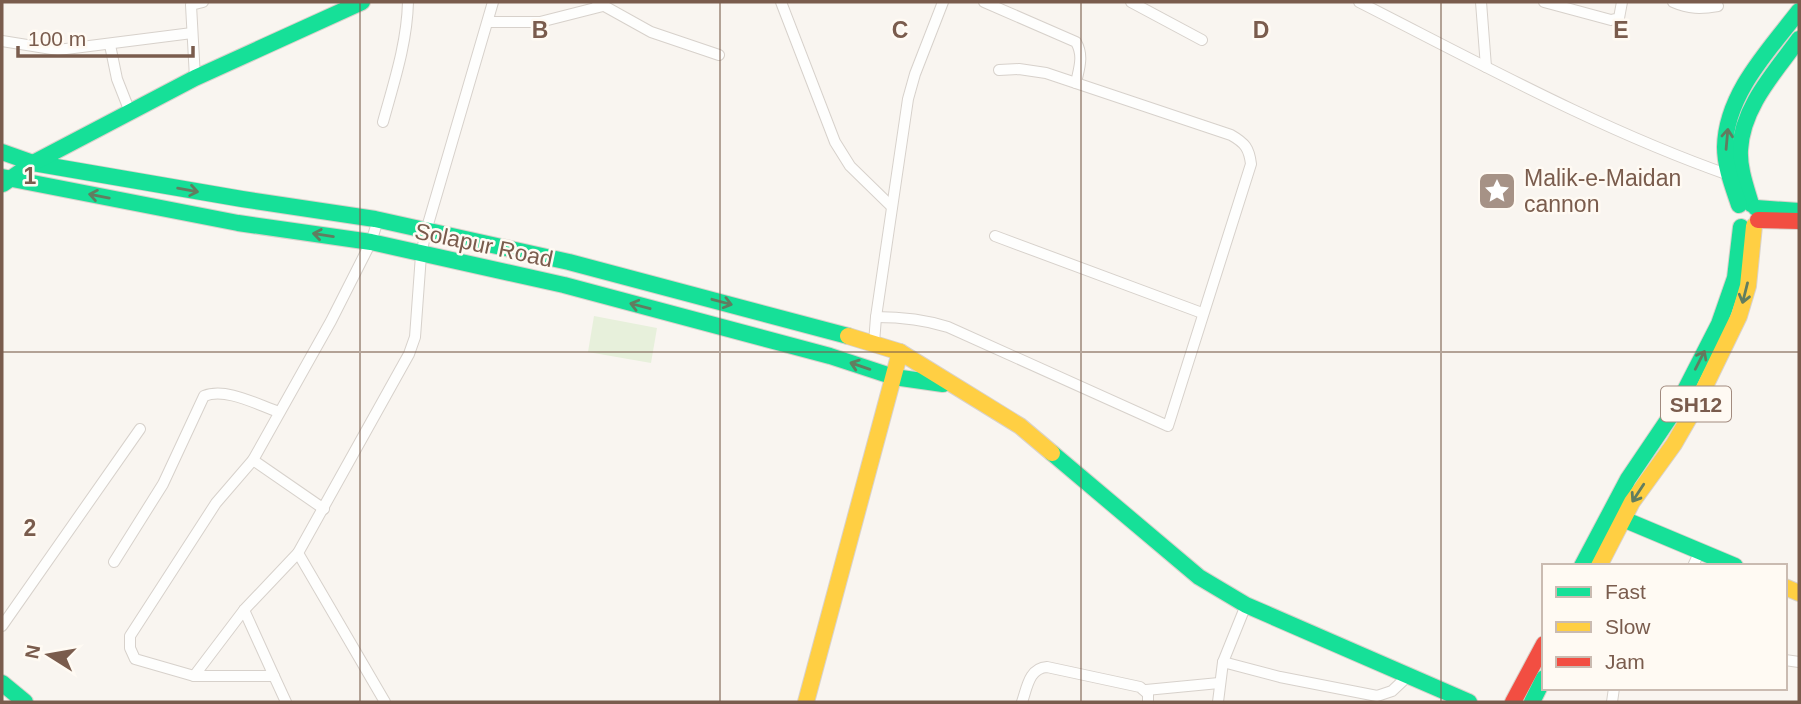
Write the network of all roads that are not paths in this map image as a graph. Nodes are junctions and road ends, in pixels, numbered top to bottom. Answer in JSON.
{"nodes":[{"id":1,"x":203,"y":2,"type":"edge"},
{"id":2,"x":362,"y":2,"type":"edge"},
{"id":3,"x":408,"y":2,"type":"edge"},
{"id":4,"x":493,"y":2,"type":"edge"},
{"id":5,"x":781,"y":2,"type":"edge"},
{"id":6,"x":943,"y":2,"type":"edge"},
{"id":7,"x":984,"y":2,"type":"edge"},
{"id":8,"x":1131,"y":2,"type":"edge"},
{"id":9,"x":1359,"y":2,"type":"edge"},
{"id":10,"x":1481,"y":2,"type":"edge"},
{"id":11,"x":1544,"y":2,"type":"edge"},
{"id":12,"x":1622,"y":2,"type":"edge"},
{"id":13,"x":1673,"y":2,"type":"edge"},
{"id":14,"x":600,"y":4,"type":"edge"},
{"id":15,"x":1718,"y":6,"type":"dead end"},
{"id":16,"x":1799,"y":10,"type":"edge"},
{"id":17,"x":488,"y":22,"type":"junction"},
{"id":18,"x":192,"y":33,"type":"junction"},
{"id":19,"x":1799,"y":39,"type":"edge"},
{"id":20,"x":1202,"y":40,"type":"dead end"},
{"id":21,"x":2,"y":41,"type":"edge"},
{"id":22,"x":110,"y":45,"type":"junction"},
{"id":23,"x":719,"y":55,"type":"dead end"},
{"id":24,"x":1486,"y":67,"type":"junction"},
{"id":25,"x":999,"y":70,"type":"dead end"},
{"id":26,"x":195,"y":78,"type":"junction"},
{"id":27,"x":1076,"y":83,"type":"junction"},
{"id":28,"x":130,"y":112,"type":"junction"},
{"id":29,"x":383,"y":122,"type":"dead end"},
{"id":30,"x":2,"y":152,"type":"edge"},
{"id":31,"x":33,"y":163,"type":"junction"},
{"id":32,"x":1729,"y":175,"type":"junction"},
{"id":33,"x":4,"y":181,"type":"edge"},
{"id":34,"x":892,"y":207,"type":"junction"},
{"id":35,"x":1799,"y":211,"type":"edge"},
{"id":36,"x":1750,"y":215,"type":"junction"},
{"id":37,"x":378,"y":220,"type":"junction"},
{"id":38,"x":1799,"y":221,"type":"edge"},
{"id":39,"x":426,"y":231,"type":"junction"},
{"id":40,"x":995,"y":236,"type":"dead end"},
{"id":41,"x":370,"y":242,"type":"junction"},
{"id":42,"x":421,"y":255,"type":"junction"},
{"id":43,"x":1202,"y":313,"type":"junction"},
{"id":44,"x":876,"y":317,"type":"junction"},
{"id":45,"x":874,"y":343,"type":"junction"},
{"id":46,"x":900,"y":352,"type":"junction"},
{"id":47,"x":894,"y":377,"type":"junction"},
{"id":48,"x":950,"y":385,"type":"junction"},
{"id":49,"x":279,"y":412,"type":"junction"},
{"id":50,"x":140,"y":429,"type":"dead end"},
{"id":51,"x":253,"y":460,"type":"junction"},
{"id":52,"x":324,"y":509,"type":"junction"},
{"id":53,"x":1623,"y":519,"type":"junction"},
{"id":54,"x":298,"y":553,"type":"junction"},
{"id":55,"x":1697,"y":558,"type":"edge"},
{"id":56,"x":114,"y":562,"type":"dead end"},
{"id":57,"x":1584,"y":564,"type":"edge"},
{"id":58,"x":1600,"y":564,"type":"edge"},
{"id":59,"x":1726,"y":564,"type":"edge"},
{"id":60,"x":1246,"y":605,"type":"junction"},
{"id":61,"x":244,"y":610,"type":"junction"},
{"id":62,"x":2,"y":626,"type":"edge"},
{"id":63,"x":1542,"y":648,"type":"edge"},
{"id":64,"x":1223,"y":662,"type":"junction"},
{"id":65,"x":194,"y":676,"type":"junction"},
{"id":66,"x":274,"y":676,"type":"junction"},
{"id":67,"x":1408,"y":676,"type":"junction"},
{"id":68,"x":2,"y":682,"type":"edge"},
{"id":69,"x":1542,"y":682,"type":"edge"},
{"id":70,"x":1219,"y":683,"type":"junction"},
{"id":71,"x":1146,"y":690,"type":"junction"},
{"id":72,"x":24,"y":702,"type":"edge"},
{"id":73,"x":286,"y":702,"type":"edge"},
{"id":74,"x":385,"y":702,"type":"edge"},
{"id":75,"x":806,"y":702,"type":"edge"},
{"id":76,"x":1022,"y":702,"type":"edge"},
{"id":77,"x":1148,"y":702,"type":"edge"},
{"id":78,"x":1218,"y":702,"type":"edge"},
{"id":79,"x":1469,"y":702,"type":"edge"},
{"id":80,"x":1513,"y":702,"type":"edge"},
{"id":81,"x":1532,"y":702,"type":"edge"}],
"edges":[{"from":1,"to":18,"type":"street"},
{"from":2,"to":26,"type":"main road"},
{"from":3,"to":29,"type":"street"},
{"from":4,"to":17,"type":"street"},
{"from":5,"to":34,"type":"street"},
{"from":6,"to":34,"type":"street"},
{"from":7,"to":27,"type":"street"},
{"from":8,"to":20,"type":"street"},
{"from":9,"to":24,"type":"street"},
{"from":10,"to":24,"type":"street"},
{"from":11,"to":12,"type":"street"},
{"from":13,"to":15,"type":"street"},
{"from":14,"to":17,"type":"street"},
{"from":14,"to":23,"type":"street"},
{"from":32,"to":16,"type":"main road","number":"SH12","one_way":true},
{"from":17,"to":39,"type":"street"},
{"from":18,"to":22,"type":"street"},
{"from":18,"to":26,"type":"street"},
{"from":19,"to":36,"type":"main road","number":"SH12"},
{"from":21,"to":22,"type":"street"},
{"from":22,"to":28,"type":"street"},
{"from":24,"to":32,"type":"street"},
{"from":25,"to":27,"type":"street"},
{"from":26,"to":28,"type":"main road"},
{"from":27,"to":43,"type":"street"},
{"from":28,"to":31,"type":"main road"},
{"from":30,"to":31,"type":"main road","name":"Solapur Road"},
{"from":31,"to":33,"type":"main road"},
{"from":31,"to":37,"type":"main road","name":"Solapur Road","one_way":true},
{"from":32,"to":36,"type":"main road","number":"SH12"},
{"from":41,"to":33,"type":"main road","name":"Solapur Road","one_way":true},
{"from":34,"to":44,"type":"street"},
{"from":35,"to":36,"type":"main road"},
{"from":36,"to":38,"type":"main road"},
{"from":36,"to":53,"type":"main road","number":"SH12","one_way":true},
{"from":57,"to":36,"type":"main road","number":"SH12","one_way":true},
{"from":37,"to":39,"type":"main road","name":"Solapur Road"},
{"from":37,"to":41,"type":"street"},
{"from":39,"to":42,"type":"street"},
{"from":39,"to":45,"type":"main road","name":"Solapur Road","one_way":true},
{"from":40,"to":43,"type":"street"},
{"from":41,"to":42,"type":"main road","name":"Solapur Road"},
{"from":41,"to":49,"type":"street"},
{"from":47,"to":42,"type":"main road","name":"Solapur Road","one_way":true},
{"from":42,"to":52,"type":"street"},
{"from":43,"to":44,"type":"street"},
{"from":44,"to":45,"type":"street"},
{"from":45,"to":46,"type":"main road","name":"Solapur Road"},
{"from":46,"to":47,"type":"main road"},
{"from":46,"to":48,"type":"main road","name":"Solapur Road"},
{"from":47,"to":48,"type":"main road","name":"Solapur Road"},
{"from":47,"to":75,"type":"main road"},
{"from":48,"to":60,"type":"main road","name":"Solapur Road"},
{"from":49,"to":51,"type":"street"},
{"from":49,"to":56,"type":"street"},
{"from":50,"to":62,"type":"street"},
{"from":51,"to":52,"type":"street"},
{"from":51,"to":65,"type":"street"},
{"from":52,"to":54,"type":"street"},
{"from":53,"to":55,"type":"main road"},
{"from":53,"to":58,"type":"main road","number":"SH12"},
{"from":54,"to":61,"type":"street"},
{"from":54,"to":74,"type":"street"},
{"from":55,"to":59,"type":"main road"},
{"from":60,"to":64,"type":"street"},
{"from":60,"to":67,"type":"main road","name":"Solapur Road"},
{"from":61,"to":65,"type":"street"},
{"from":61,"to":66,"type":"street"},
{"from":63,"to":80,"type":"main road"},
{"from":64,"to":67,"type":"street"},
{"from":64,"to":70,"type":"street"},
{"from":65,"to":66,"type":"street"},
{"from":66,"to":73,"type":"street"},
{"from":67,"to":79,"type":"main road","name":"Solapur Road"},
{"from":68,"to":72,"type":"main road"},
{"from":69,"to":81,"type":"main road"},
{"from":70,"to":71,"type":"street"},
{"from":70,"to":78,"type":"street"},
{"from":71,"to":76,"type":"street"},
{"from":71,"to":77,"type":"street"}]}
